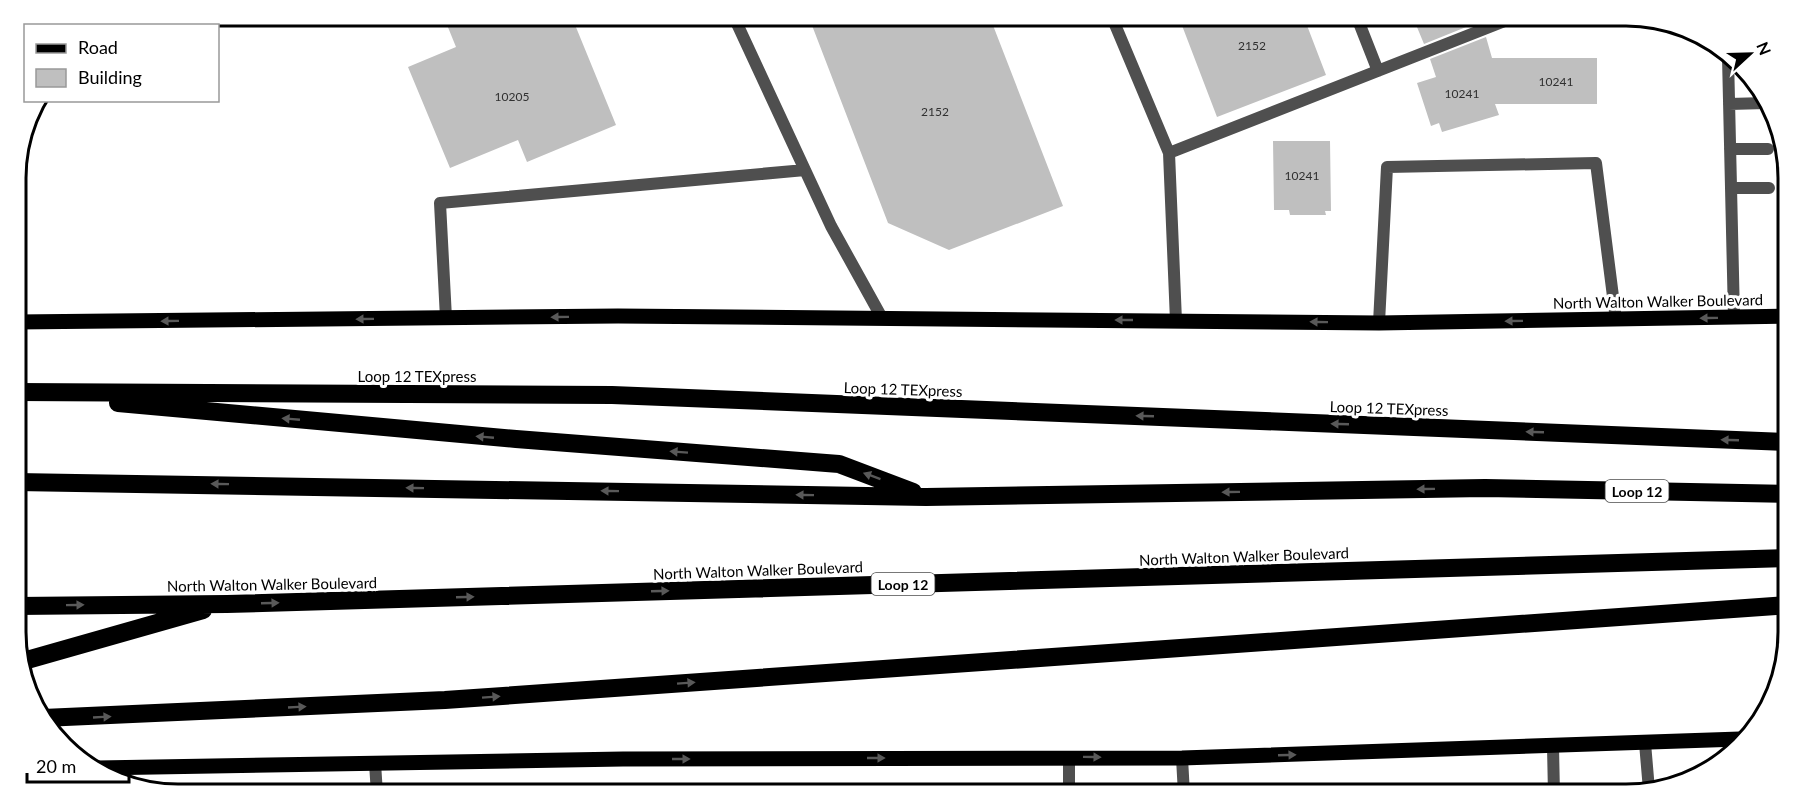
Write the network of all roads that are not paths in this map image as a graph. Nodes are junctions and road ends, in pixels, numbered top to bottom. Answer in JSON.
{"nodes":[{"id":1,"x":738,"y":26,"type":"edge"},
{"id":2,"x":1116,"y":26,"type":"edge"},
{"id":3,"x":1360,"y":26,"type":"edge"},
{"id":4,"x":1492,"y":26,"type":"edge"},
{"id":5,"x":1378,"y":71,"type":"junction"},
{"id":6,"x":1729,"y":84,"type":"edge"},
{"id":7,"x":1759,"y":103,"type":"edge"},
{"id":8,"x":1729,"y":104,"type":"junction"},
{"id":9,"x":1730,"y":149,"type":"junction"},
{"id":10,"x":1768,"y":149,"type":"dead end"},
{"id":11,"x":1169,"y":153,"type":"junction"},
{"id":12,"x":805,"y":170,"type":"junction"},
{"id":13,"x":1731,"y":188,"type":"junction"},
{"id":14,"x":1769,"y":188,"type":"dead end"},
{"id":15,"x":1778,"y":316,"type":"edge"},
{"id":16,"x":1734,"y":317,"type":"junction"},
{"id":17,"x":446,"y":318,"type":"junction"},
{"id":18,"x":882,"y":318,"type":"junction"},
{"id":19,"x":1616,"y":320,"type":"junction"},
{"id":20,"x":1176,"y":321,"type":"junction"},
{"id":21,"x":26,"y":322,"type":"edge"},
{"id":22,"x":1379,"y":322,"type":"junction"},
{"id":23,"x":26,"y":393,"type":"edge"},
{"id":24,"x":26,"y":394,"type":"edge"},
{"id":25,"x":1778,"y":442,"type":"edge"},
{"id":26,"x":26,"y":482,"type":"edge"},
{"id":27,"x":1778,"y":494,"type":"edge"},
{"id":28,"x":926,"y":497,"type":"junction"},
{"id":29,"x":1778,"y":558,"type":"edge"},
{"id":30,"x":226,"y":604,"type":"junction"},
{"id":31,"x":26,"y":606,"type":"edge"},
{"id":32,"x":1778,"y":606,"type":"edge"},
{"id":33,"x":29,"y":660,"type":"edge"},
{"id":34,"x":53,"y":718,"type":"edge"},
{"id":35,"x":1734,"y":739,"type":"edge"},
{"id":36,"x":1644,"y":743,"type":"junction"},
{"id":37,"x":1553,"y":747,"type":"junction"},
{"id":38,"x":1069,"y":757,"type":"junction"},
{"id":39,"x":1182,"y":758,"type":"junction"},
{"id":40,"x":375,"y":763,"type":"junction"},
{"id":41,"x":111,"y":768,"type":"edge"},
{"id":42,"x":1648,"y":782,"type":"edge"},
{"id":43,"x":1070,"y":783,"type":"edge"},
{"id":44,"x":1183,"y":783,"type":"edge"},
{"id":45,"x":1554,"y":783,"type":"edge"},
{"id":46,"x":376,"y":784,"type":"edge"}],
"edges":[{"from":1,"to":12,"type":"street"},
{"from":2,"to":11,"type":"street"},
{"from":3,"to":5,"type":"street"},
{"from":4,"to":5,"type":"street"},
{"from":5,"to":11,"type":"street"},
{"from":6,"to":8,"type":"street"},
{"from":7,"to":8,"type":"street"},
{"from":8,"to":9,"type":"street"},
{"from":9,"to":10,"type":"street"},
{"from":9,"to":13,"type":"street"},
{"from":11,"to":20,"type":"street"},
{"from":12,"to":17,"type":"street"},
{"from":12,"to":18,"type":"street"},
{"from":13,"to":14,"type":"street"},
{"from":13,"to":16,"type":"street"},
{"from":15,"to":16,"type":"main road","name":"North Walton Walker Boulevard"},
{"from":16,"to":19,"type":"main road","name":"North Walton Walker Boulevard","one_way":true},
{"from":18,"to":17,"type":"main road","name":"North Walton Walker Boulevard","one_way":true},
{"from":17,"to":21,"type":"main road","name":"North Walton Walker Boulevard","one_way":true},
{"from":20,"to":18,"type":"main road","name":"North Walton Walker Boulevard","one_way":true},
{"from":19,"to":22,"type":"main road","name":"North Walton Walker Boulevard","one_way":true},
{"from":19,"to":22,"type":"street"},
{"from":22,"to":20,"type":"main road","name":"North Walton Walker Boulevard","one_way":true},
{"from":25,"to":23,"type":"highway","name":"Loop 12 TEXpress","one_way":true},
{"from":28,"to":24,"type":"highway","one_way":true},
{"from":28,"to":26,"type":"highway","number":"Loop 12","one_way":true},
{"from":27,"to":28,"type":"highway","number":"Loop 12","one_way":true},
{"from":30,"to":29,"type":"highway","name":"North Walton Walker Boulevard","number":"Loop 12","one_way":true},
{"from":31,"to":30,"type":"highway","name":"North Walton Walker Boulevard","number":"Loop 12","one_way":true},
{"from":30,"to":33,"type":"highway"},
{"from":34,"to":32,"type":"highway","one_way":true},
{"from":35,"to":36,"type":"main road"},
{"from":36,"to":37,"type":"main road"},
{"from":36,"to":42,"type":"street"},
{"from":39,"to":37,"type":"main road","one_way":true},
{"from":37,"to":45,"type":"street"},
{"from":38,"to":39,"type":"main road","one_way":true},
{"from":40,"to":38,"type":"main road","one_way":true},
{"from":38,"to":43,"type":"street"},
{"from":39,"to":44,"type":"street"},
{"from":40,"to":41,"type":"main road"},
{"from":40,"to":46,"type":"street"}]}
